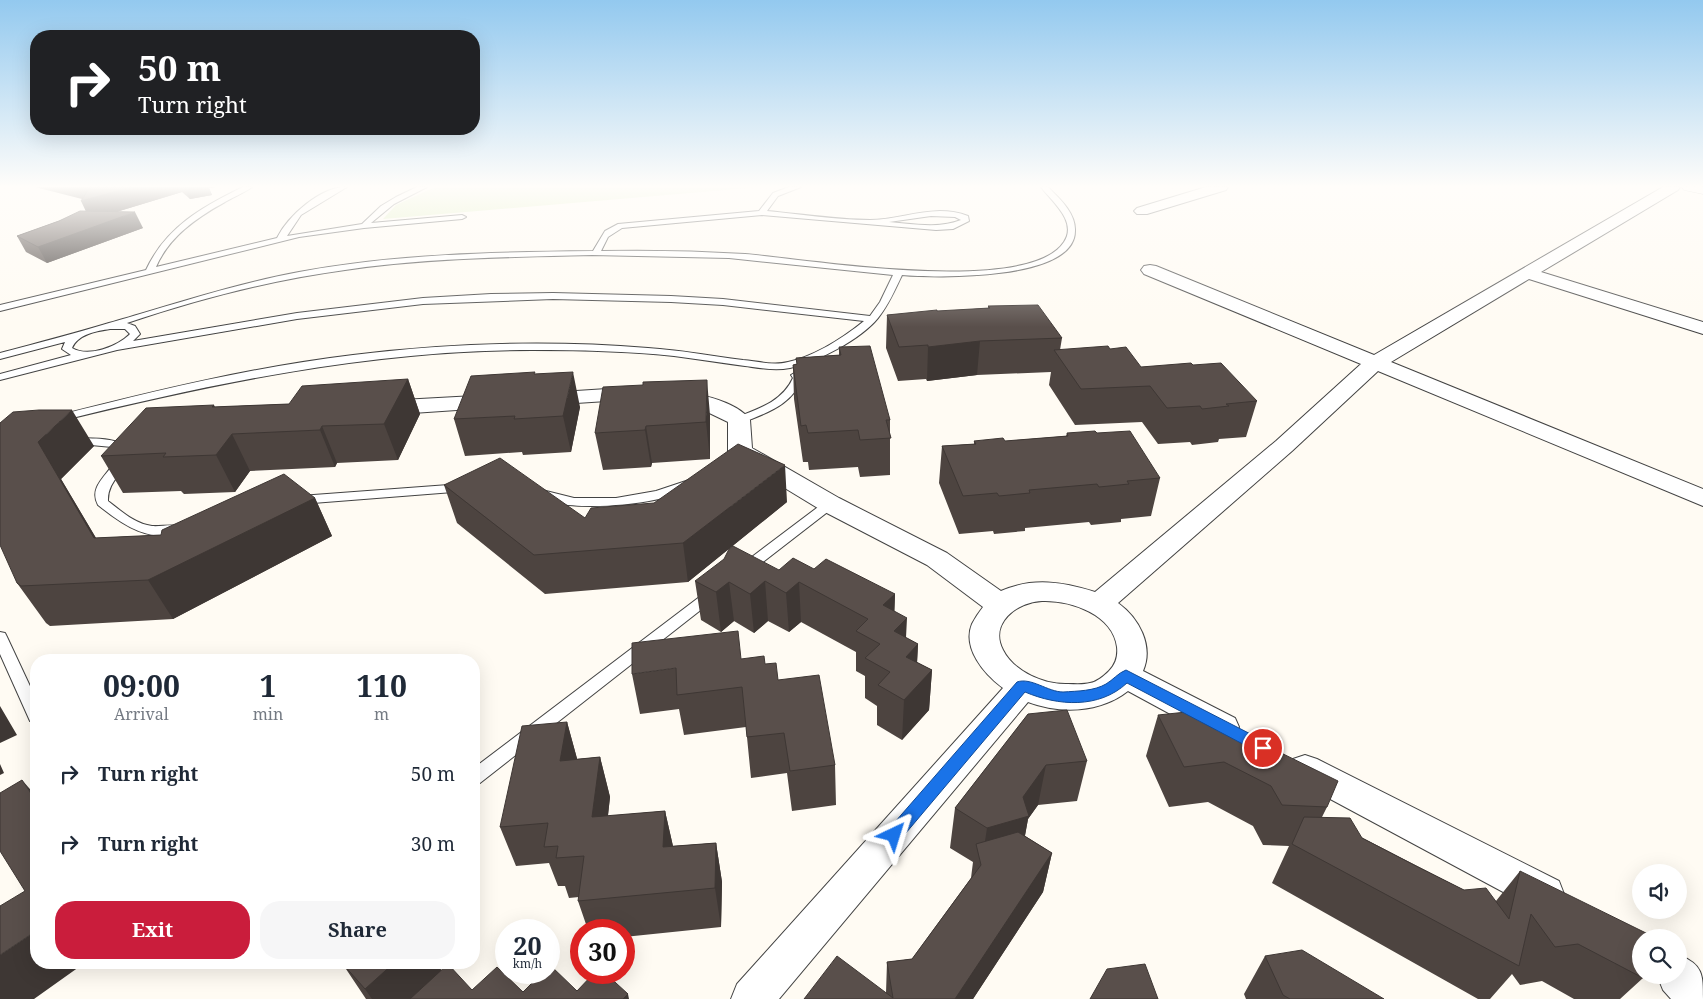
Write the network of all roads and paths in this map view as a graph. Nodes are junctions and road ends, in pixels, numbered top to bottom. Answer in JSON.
{"nodes":[{"id":1,"x":176,"y":234,"type":"edge"},
{"id":2,"x":283,"y":234,"type":"edge"},
{"id":3,"x":315,"y":234,"type":"edge"},
{"id":4,"x":605,"y":234,"type":"edge"},
{"id":5,"x":1071,"y":234,"type":"edge"},
{"id":6,"x":1594,"y":234,"type":"edge"},
{"id":7,"x":281,"y":239,"type":"junction"},
{"id":8,"x":596,"y":252,"type":"junction"},
{"id":9,"x":1150,"y":270,"type":"dead end"},
{"id":10,"x":150,"y":271,"type":"junction"},
{"id":11,"x":1527,"y":273,"type":"junction"},
{"id":12,"x":898,"y":274,"type":"junction"},
{"id":13,"x":0,"y":308,"type":"edge"},
{"id":14,"x":873,"y":319,"type":"junction"},
{"id":15,"x":108,"y":327,"type":"junction"},
{"id":16,"x":1703,"y":328,"type":"edge"},
{"id":17,"x":79,"y":336,"type":"junction"},
{"id":18,"x":118,"y":346,"type":"junction"},
{"id":19,"x":86,"y":354,"type":"junction"},
{"id":20,"x":0,"y":356,"type":"edge"},
{"id":21,"x":1375,"y":363,"type":"junction"},
{"id":22,"x":787,"y":366,"type":"junction"},
{"id":23,"x":0,"y":377,"type":"edge"},
{"id":24,"x":363,"y":409,"type":"edge"},
{"id":25,"x":52,"y":420,"type":"edge"},
{"id":26,"x":739,"y":420,"type":"junction"},
{"id":27,"x":144,"y":438,"type":"edge"},
{"id":28,"x":61,"y":441,"type":"edge"},
{"id":29,"x":115,"y":444,"type":"junction"},
{"id":30,"x":697,"y":479,"type":"edge"},
{"id":31,"x":470,"y":488,"type":"edge"},
{"id":32,"x":531,"y":488,"type":"edge"},
{"id":33,"x":1703,"y":498,"type":"edge"},
{"id":34,"x":830,"y":504,"type":"junction"},
{"id":35,"x":284,"y":505,"type":"edge"},
{"id":36,"x":197,"y":529,"type":"edge"},
{"id":37,"x":735,"y":577,"type":"edge"},
{"id":38,"x":719,"y":589,"type":"edge"},
{"id":39,"x":1098,"y":604,"type":"junction"},
{"id":40,"x":1000,"y":605,"type":"junction"},
{"id":41,"x":0,"y":637,"type":"edge"},
{"id":42,"x":1126,"y":676,"type":"junction"},
{"id":43,"x":1022,"y":686,"type":"junction"},
{"id":44,"x":30,"y":703,"type":"edge"},
{"id":45,"x":480,"y":773,"type":"edge"},
{"id":46,"x":1571,"y":908,"type":"edge"},
{"id":47,"x":1685,"y":984,"type":"edge"},
{"id":48,"x":752,"y":999,"type":"edge"},
{"id":49,"x":1697,"y":999,"type":"edge"}],
"edges":[{"from":1,"to":10,"type":"lane"},
{"from":2,"to":7,"type":"lane"},
{"from":3,"to":7,"type":"lane"},
{"from":4,"to":8,"type":"lane"},
{"from":5,"to":12,"type":"lane"},
{"from":6,"to":11,"type":"street"},
{"from":7,"to":10,"type":"lane"},
{"from":8,"to":12,"type":"lane"},
{"from":8,"to":15,"type":"lane"},
{"from":9,"to":21,"type":"street"},
{"from":10,"to":13,"type":"lane"},
{"from":11,"to":16,"type":"street"},
{"from":11,"to":21,"type":"street"},
{"from":12,"to":14,"type":"lane"},
{"from":14,"to":18,"type":"lane"},
{"from":14,"to":22,"type":"lane"},
{"from":15,"to":17,"type":"lane"},
{"from":15,"to":18,"type":"lane"},
{"from":17,"to":19,"type":"lane"},
{"from":17,"to":20,"type":"lane"},
{"from":18,"to":19,"type":"lane"},
{"from":19,"to":23,"type":"lane"},
{"from":21,"to":33,"type":"street"},
{"from":21,"to":39,"type":"street"},
{"from":22,"to":25,"type":"lane"},
{"from":22,"to":26,"type":"lane"},
{"from":24,"to":26,"type":"street"},
{"from":26,"to":34,"type":"street"},
{"from":27,"to":29,"type":"street"},
{"from":28,"to":29,"type":"lane"},
{"from":29,"to":36,"type":"lane"},
{"from":30,"to":32,"type":"lane"},
{"from":31,"to":35,"type":"lane"},
{"from":34,"to":37,"type":"lane"},
{"from":34,"to":40,"type":"street"},
{"from":38,"to":45,"type":"lane"},
{"from":39,"to":40,"type":"street"},
{"from":39,"to":42,"type":"street"},
{"from":40,"to":43,"type":"street"},
{"from":41,"to":44,"type":"lane"},
{"from":42,"to":43,"type":"street"},
{"from":42,"to":46,"type":"street"},
{"from":43,"to":48,"type":"street"},
{"from":47,"to":49,"type":"street"}]}
